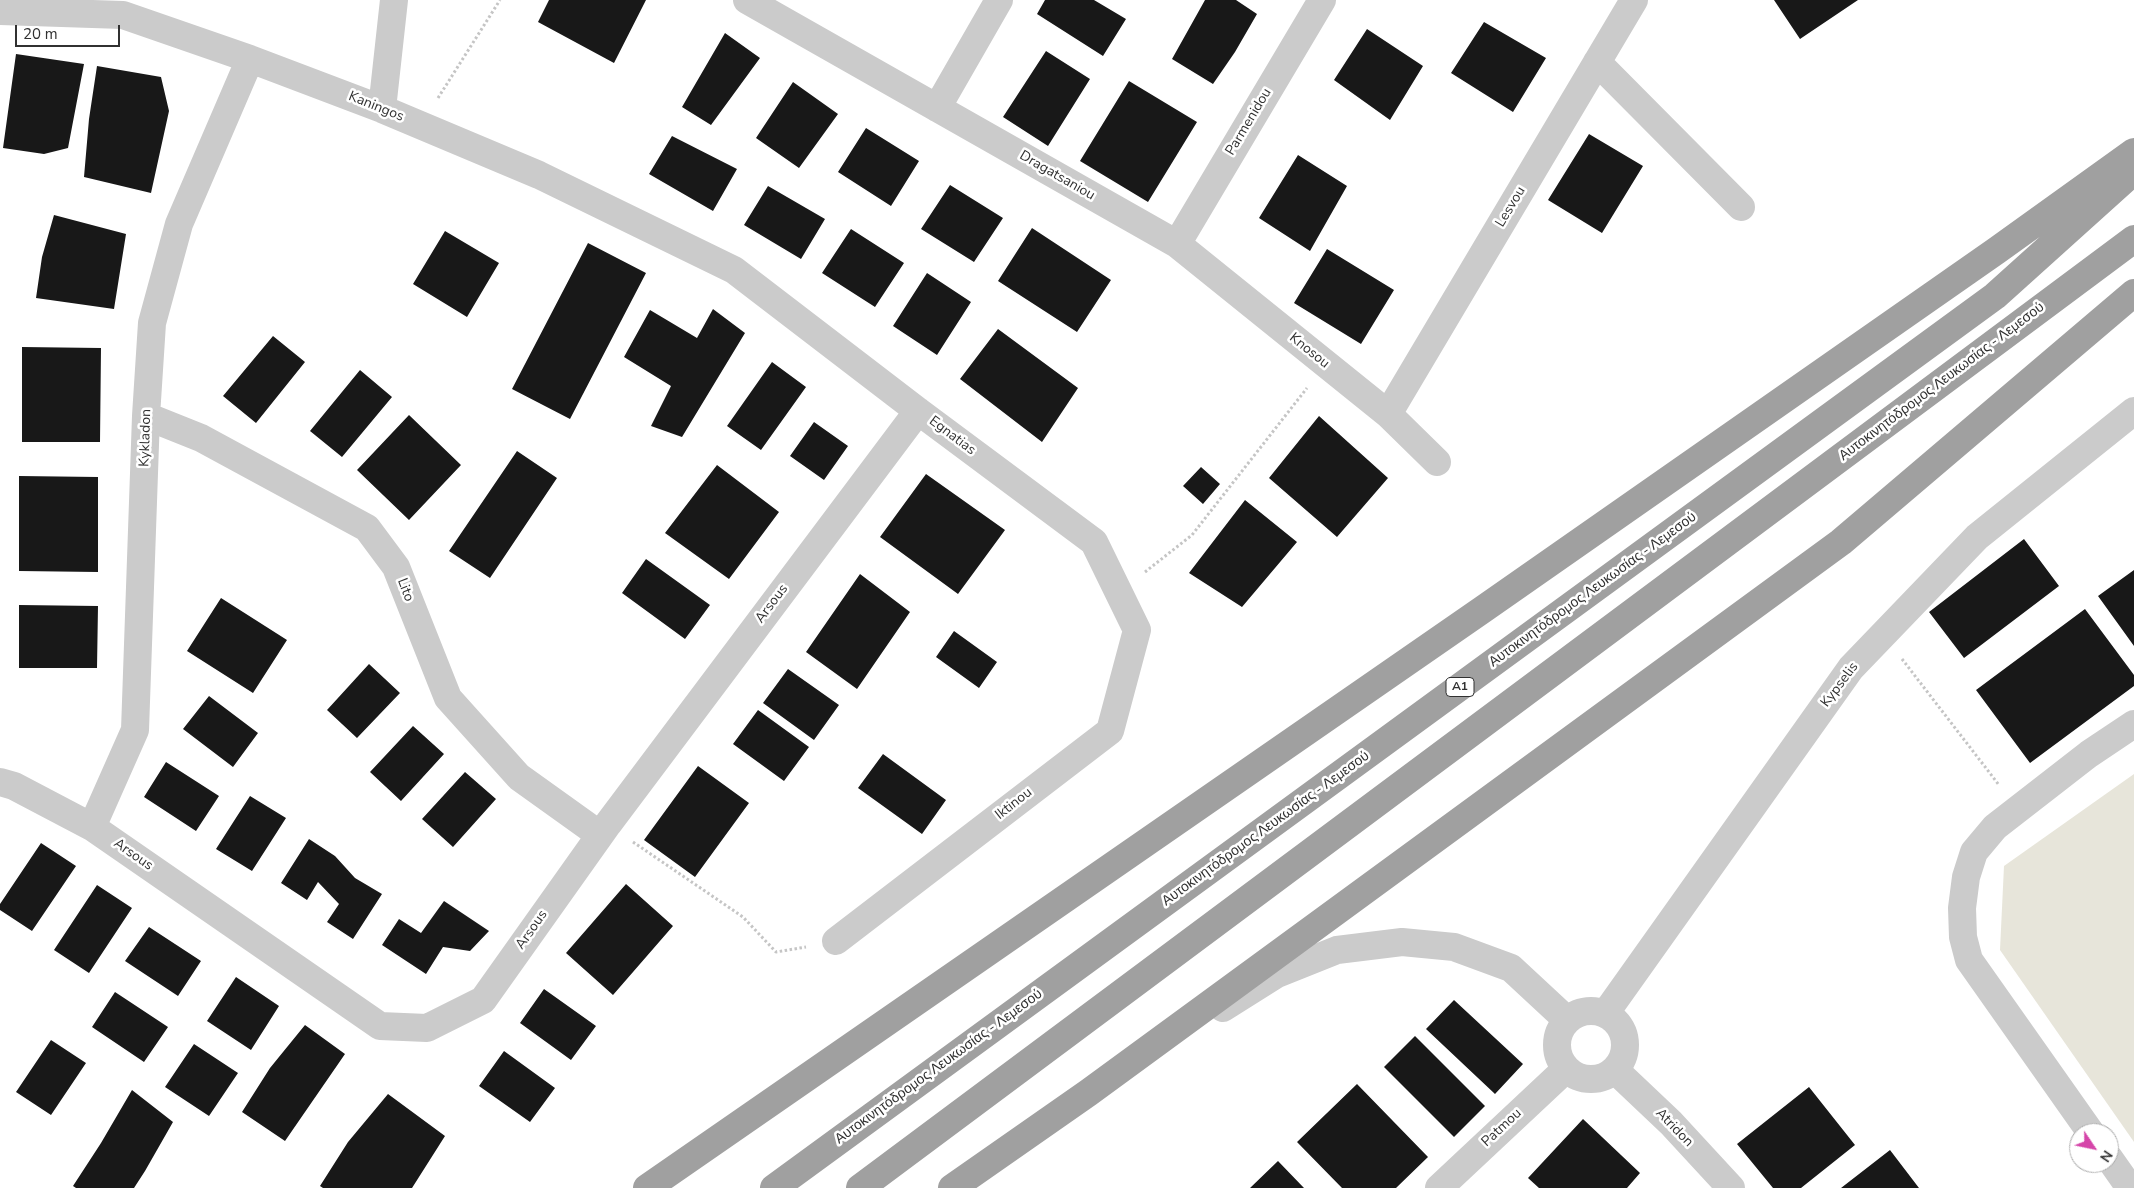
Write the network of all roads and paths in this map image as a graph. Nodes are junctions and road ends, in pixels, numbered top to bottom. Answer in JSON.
{"nodes":[{"id":1,"x":394,"y":0,"type":"edge"},
{"id":2,"x":500,"y":0,"type":"edge"},
{"id":3,"x":748,"y":0,"type":"edge"},
{"id":4,"x":999,"y":0,"type":"edge"},
{"id":5,"x":1322,"y":0,"type":"edge"},
{"id":6,"x":1634,"y":0,"type":"edge"},
{"id":7,"x":123,"y":7,"type":"edge"},
{"id":8,"x":0,"y":10,"type":"edge"},
{"id":9,"x":250,"y":59,"type":"junction"},
{"id":10,"x":1597,"y":62,"type":"junction"},
{"id":11,"x":937,"y":108,"type":"junction"},
{"id":12,"x":382,"y":109,"type":"junction"},
{"id":13,"x":420,"y":125,"type":"junction"},
{"id":14,"x":2134,"y":152,"type":"edge"},
{"id":15,"x":2134,"y":171,"type":"edge"},
{"id":16,"x":1741,"y":207,"type":"dead end"},
{"id":17,"x":2134,"y":239,"type":"edge"},
{"id":18,"x":1177,"y":244,"type":"junction"},
{"id":19,"x":734,"y":270,"type":"joint"},
{"id":20,"x":2134,"y":293,"type":"edge"},
{"id":21,"x":1326,"y":364,"type":"junction"},
{"id":22,"x":918,"y":410,"type":"junction"},
{"id":23,"x":2134,"y":411,"type":"edge"},
{"id":24,"x":1388,"y":414,"type":"junction"},
{"id":25,"x":146,"y":416,"type":"junction"},
{"id":26,"x":1437,"y":462,"type":"dead end"},
{"id":27,"x":1119,"y":592,"type":"junction"},
{"id":28,"x":1137,"y":630,"type":"joint"},
{"id":29,"x":1883,"y":635,"type":"junction"},
{"id":30,"x":2134,"y":724,"type":"edge"},
{"id":31,"x":0,"y":782,"type":"edge"},
{"id":32,"x":2017,"y":810,"type":"junction"},
{"id":33,"x":92,"y":827,"type":"junction"},
{"id":34,"x":604,"y":830,"type":"junction"},
{"id":35,"x":836,"y":941,"type":"joint"},
{"id":36,"x":1605,"y":1014,"type":"junction"},
{"id":37,"x":1567,"y":1020,"type":"junction"},
{"id":38,"x":1566,"y":1069,"type":"junction"},
{"id":39,"x":1615,"y":1070,"type":"junction"},
{"id":40,"x":1088,"y":1093,"type":"junction"},
{"id":41,"x":2084,"y":1123,"type":"edge"},
{"id":42,"x":2119,"y":1172,"type":"edge"},
{"id":43,"x":647,"y":1188,"type":"edge"},
{"id":44,"x":774,"y":1188,"type":"edge"},
{"id":45,"x":860,"y":1188,"type":"edge"},
{"id":46,"x":952,"y":1188,"type":"edge"},
{"id":47,"x":1439,"y":1188,"type":"edge"},
{"id":48,"x":1731,"y":1188,"type":"edge"},
{"id":49,"x":2130,"y":1188,"type":"edge"}],
"edges":[{"from":1,"to":12,"type":"street"},
{"from":2,"to":13,"type":"path"},
{"from":3,"to":11,"type":"street","name":"Dragatsaniou"},
{"from":4,"to":11,"type":"street"},
{"from":5,"to":18,"type":"street","name":"Parmenidou"},
{"from":6,"to":10,"type":"street","name":"Lesvou"},
{"from":7,"to":8,"type":"street","name":"Kaningos"},
{"from":7,"to":9,"type":"street","name":"Kaningos"},
{"from":9,"to":12,"type":"street","name":"Kaningos"},
{"from":9,"to":25,"type":"street","name":"Kykladon"},
{"from":10,"to":16,"type":"street"},
{"from":10,"to":24,"type":"street","name":"Lesvou"},
{"from":11,"to":18,"type":"street","name":"Dragatsaniou"},
{"from":12,"to":13,"type":"street","name":"Kaningos"},
{"from":13,"to":19,"type":"street","name":"Kaningos"},
{"from":14,"to":43,"type":"highway"},
{"from":15,"to":44,"type":"highway","name":"Αυτοκινητόδρομος Λευκωσίας - Λεμεσού","number":"A1"},
{"from":17,"to":45,"type":"highway","name":"Αυτοκινητόδρομος Λευκωσίας - Λεμεσού"},
{"from":18,"to":21,"type":"street","name":"Knosou"},
{"from":19,"to":22,"type":"street","name":"Egnatias"},
{"from":20,"to":40,"type":"highway"},
{"from":21,"to":24,"type":"street","name":"Knosou"},
{"from":21,"to":27,"type":"path"},
{"from":22,"to":27,"type":"street","name":"Egnatias"},
{"from":22,"to":34,"type":"street","name":"Arsous"},
{"from":23,"to":29,"type":"street","name":"Kypselis"},
{"from":24,"to":26,"type":"street","name":"Knosou"},
{"from":25,"to":33,"type":"street","name":"Kykladon"},
{"from":25,"to":34,"type":"street","name":"Lito"},
{"from":27,"to":28,"type":"street","name":"Egnatias"},
{"from":28,"to":35,"type":"street","name":"Iktinou"},
{"from":29,"to":32,"type":"path"},
{"from":29,"to":36,"type":"street","name":"Kypselis"},
{"from":30,"to":32,"type":"street"},
{"from":31,"to":33,"type":"street","name":"Arsous"},
{"from":32,"to":41,"type":"street"},
{"from":33,"to":34,"type":"street","name":"Arsous"},
{"from":34,"to":35,"type":"path"},
{"from":36,"to":37,"type":"street"},
{"from":36,"to":39,"type":"street"},
{"from":37,"to":38,"type":"street"},
{"from":37,"to":40,"type":"street"},
{"from":38,"to":39,"type":"street"},
{"from":38,"to":47,"type":"street","name":"Patmou"},
{"from":39,"to":48,"type":"street","name":"Atridon"},
{"from":40,"to":46,"type":"highway"},
{"from":42,"to":49,"type":"street"}]}
